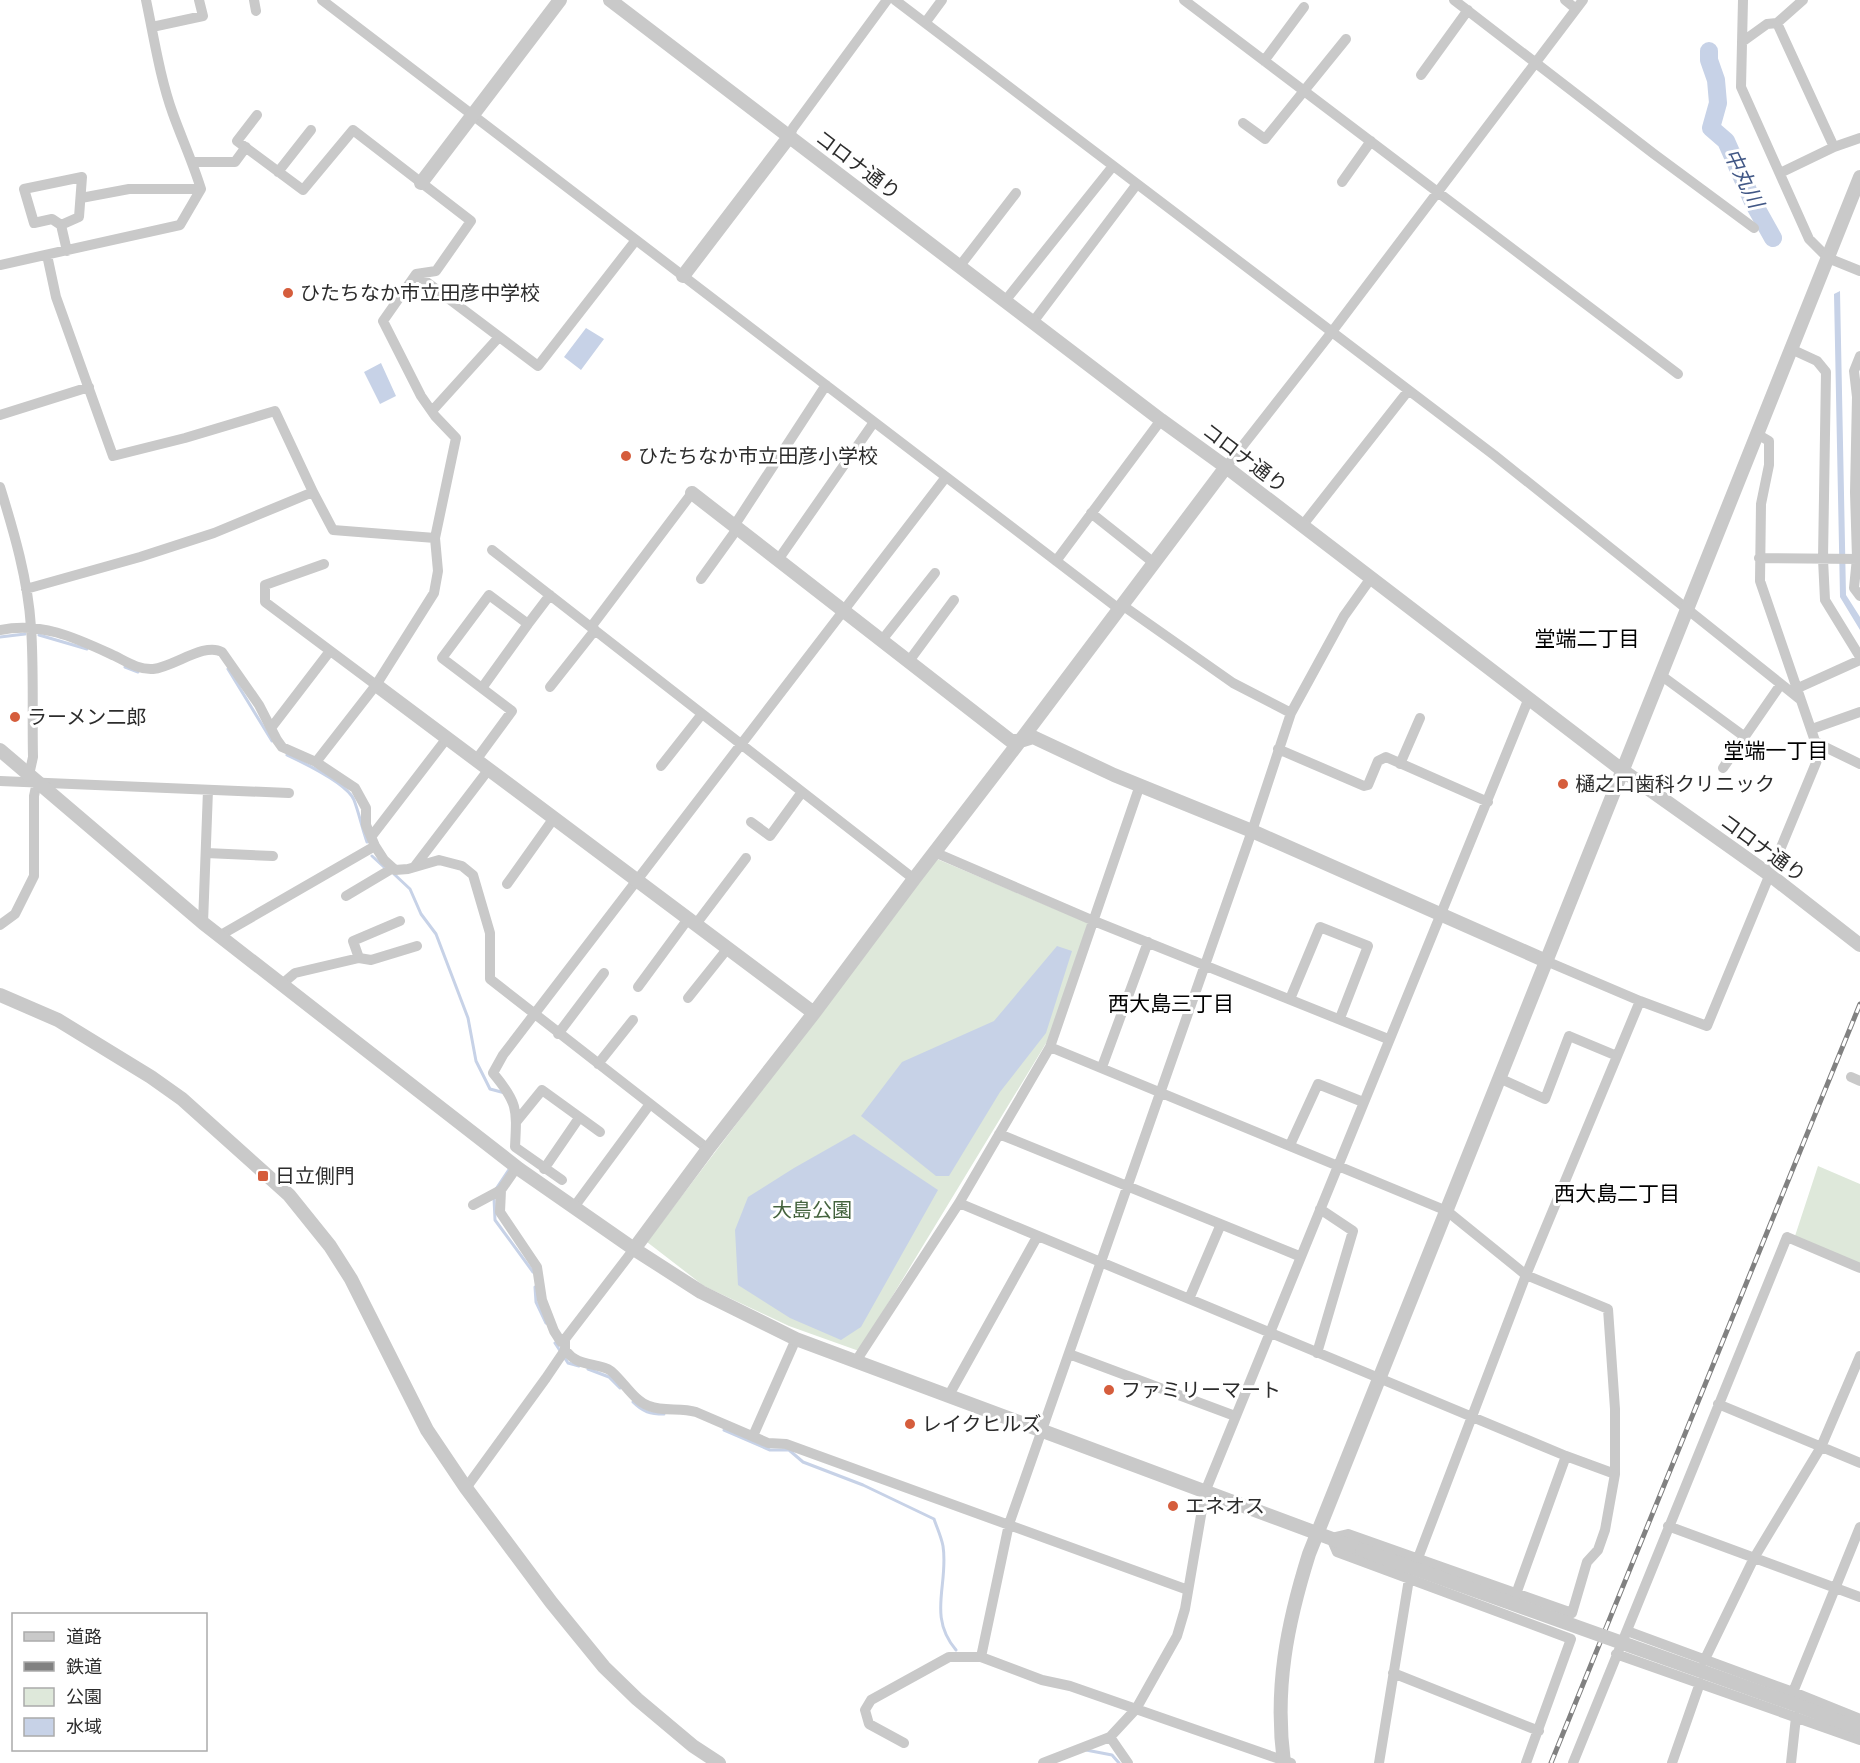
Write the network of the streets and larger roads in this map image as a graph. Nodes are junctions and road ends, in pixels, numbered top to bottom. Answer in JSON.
{"nodes":[{"id":1,"x":146,"y":0,"type":"edge"},
{"id":2,"x":199,"y":0,"type":"edge"},
{"id":3,"x":254,"y":0,"type":"edge"},
{"id":4,"x":322,"y":0,"type":"edge"},
{"id":5,"x":560,"y":0,"type":"edge"},
{"id":6,"x":610,"y":0,"type":"edge"},
{"id":7,"x":887,"y":0,"type":"edge"},
{"id":8,"x":895,"y":0,"type":"edge"},
{"id":9,"x":942,"y":0,"type":"edge"},
{"id":10,"x":1184,"y":0,"type":"edge"},
{"id":11,"x":1454,"y":0,"type":"edge"},
{"id":12,"x":1565,"y":0,"type":"edge"},
{"id":13,"x":1743,"y":0,"type":"edge"},
{"id":14,"x":1803,"y":0,"type":"edge"},
{"id":15,"x":1579,"y":4,"type":"edge"},
{"id":16,"x":1305,"y":7,"type":"dead end"},
{"id":17,"x":1468,"y":10,"type":"junction"},
{"id":18,"x":256,"y":12,"type":"dead end"},
{"id":19,"x":925,"y":23,"type":"junction"},
{"id":20,"x":1777,"y":23,"type":"junction"},
{"id":21,"x":152,"y":27,"type":"junction"},
{"id":22,"x":1346,"y":39,"type":"dead end"},
{"id":23,"x":1742,"y":42,"type":"junction"},
{"id":24,"x":1264,"y":61,"type":"junction"},
{"id":25,"x":1536,"y":61,"type":"junction"},
{"id":26,"x":1421,"y":75,"type":"dead end"},
{"id":27,"x":1305,"y":92,"type":"junction"},
{"id":28,"x":256,"y":115,"type":"dead end"},
{"id":29,"x":473,"y":115,"type":"junction"},
{"id":30,"x":1243,"y":123,"type":"dead end"},
{"id":31,"x":311,"y":130,"type":"dead end"},
{"id":32,"x":789,"y":137,"type":"junction"},
{"id":33,"x":1860,"y":138,"type":"edge"},
{"id":34,"x":1371,"y":141,"type":"junction"},
{"id":35,"x":246,"y":147,"type":"junction"},
{"id":36,"x":1834,"y":147,"type":"junction"},
{"id":37,"x":193,"y":162,"type":"junction"},
{"id":38,"x":1113,"y":166,"type":"junction"},
{"id":39,"x":278,"y":172,"type":"junction"},
{"id":40,"x":1780,"y":173,"type":"junction"},
{"id":41,"x":1860,"y":177,"type":"edge"},
{"id":42,"x":1342,"y":182,"type":"dead end"},
{"id":43,"x":421,"y":183,"type":"junction"},
{"id":44,"x":1137,"y":184,"type":"junction"},
{"id":45,"x":201,"y":189,"type":"junction"},
{"id":46,"x":1437,"y":191,"type":"junction"},
{"id":47,"x":1016,"y":194,"type":"dead end"},
{"id":48,"x":81,"y":198,"type":"junction"},
{"id":49,"x":61,"y":225,"type":"junction"},
{"id":50,"x":1754,"y":228,"type":"dead end"},
{"id":51,"x":636,"y":240,"type":"junction"},
{"id":52,"x":67,"y":250,"type":"junction"},
{"id":53,"x":47,"y":255,"type":"junction"},
{"id":54,"x":1828,"y":258,"type":"junction"},
{"id":55,"x":0,"y":265,"type":"edge"},
{"id":56,"x":959,"y":267,"type":"junction"},
{"id":57,"x":1860,"y":271,"type":"edge"},
{"id":58,"x":416,"y":274,"type":"junction"},
{"id":59,"x":683,"y":276,"type":"junction"},
{"id":60,"x":1005,"y":302,"type":"junction"},
{"id":61,"x":1032,"y":322,"type":"junction"},
{"id":62,"x":1331,"y":333,"type":"junction"},
{"id":63,"x":499,"y":337,"type":"junction"},
{"id":64,"x":1791,"y":349,"type":"junction"},
{"id":65,"x":1860,"y":356,"type":"edge"},
{"id":66,"x":1678,"y":374,"type":"dead end"},
{"id":67,"x":826,"y":385,"type":"junction"},
{"id":68,"x":89,"y":387,"type":"junction"},
{"id":69,"x":1408,"y":391,"type":"junction"},
{"id":70,"x":432,"y":411,"type":"junction"},
{"id":71,"x":0,"y":415,"type":"edge"},
{"id":72,"x":1161,"y":420,"type":"junction"},
{"id":73,"x":874,"y":422,"type":"junction"},
{"id":74,"x":1757,"y":434,"type":"junction"},
{"id":75,"x":1226,"y":467,"type":"junction"},
{"id":76,"x":946,"y":477,"type":"junction"},
{"id":77,"x":0,"y":487,"type":"edge"},
{"id":78,"x":313,"y":492,"type":"junction"},
{"id":79,"x":692,"y":493,"type":"joint"},
{"id":80,"x":1857,"y":493,"type":"edge"},
{"id":81,"x":1091,"y":513,"type":"junction"},
{"id":82,"x":1302,"y":526,"type":"junction"},
{"id":83,"x":735,"y":528,"type":"junction"},
{"id":84,"x":435,"y":538,"type":"junction"},
{"id":85,"x":492,"y":550,"type":"dead end"},
{"id":86,"x":1759,"y":558,"type":"junction"},
{"id":87,"x":1823,"y":559,"type":"junction"},
{"id":88,"x":1858,"y":559,"type":"edge"},
{"id":89,"x":778,"y":561,"type":"junction"},
{"id":90,"x":1056,"y":561,"type":"junction"},
{"id":91,"x":1154,"y":563,"type":"junction"},
{"id":92,"x":324,"y":564,"type":"dead end"},
{"id":93,"x":935,"y":573,"type":"dead end"},
{"id":94,"x":1371,"y":578,"type":"junction"},
{"id":95,"x":701,"y":579,"type":"dead end"},
{"id":96,"x":26,"y":589,"type":"junction"},
{"id":97,"x":550,"y":595,"type":"junction"},
{"id":98,"x":1860,"y":596,"type":"edge"},
{"id":99,"x":954,"y":600,"type":"dead end"},
{"id":100,"x":1120,"y":607,"type":"junction"},
{"id":101,"x":1687,"y":608,"type":"junction"},
{"id":102,"x":843,"y":610,"type":"junction"},
{"id":103,"x":528,"y":624,"type":"junction"},
{"id":104,"x":31,"y":627,"type":"junction"},
{"id":105,"x":593,"y":628,"type":"junction"},
{"id":106,"x":0,"y":630,"type":"edge"},
{"id":107,"x":882,"y":640,"type":"junction"},
{"id":108,"x":330,"y":651,"type":"junction"},
{"id":109,"x":1860,"y":658,"type":"edge"},
{"id":110,"x":909,"y":661,"type":"junction"},
{"id":111,"x":1662,"y":676,"type":"junction"},
{"id":112,"x":1781,"y":684,"type":"junction"},
{"id":113,"x":376,"y":685,"type":"junction"},
{"id":114,"x":550,"y":687,"type":"dead end"},
{"id":115,"x":482,"y":688,"type":"junction"},
{"id":116,"x":1798,"y":688,"type":"junction"},
{"id":117,"x":1529,"y":698,"type":"junction"},
{"id":118,"x":1801,"y":700,"type":"junction"},
{"id":119,"x":1860,"y":712,"type":"edge"},
{"id":120,"x":1291,"y":713,"type":"junction"},
{"id":121,"x":702,"y":714,"type":"junction"},
{"id":122,"x":1849,"y":717,"type":"junction"},
{"id":123,"x":1420,"y":718,"type":"dead end"},
{"id":124,"x":1860,"y":721,"type":"edge"},
{"id":125,"x":271,"y":729,"type":"junction"},
{"id":126,"x":1812,"y":729,"type":"junction"},
{"id":127,"x":1745,"y":737,"type":"junction"},
{"id":128,"x":447,"y":738,"type":"junction"},
{"id":129,"x":1020,"y":741,"type":"junction"},
{"id":130,"x":741,"y":744,"type":"junction"},
{"id":131,"x":1822,"y":746,"type":"junction"},
{"id":132,"x":1278,"y":749,"type":"junction"},
{"id":133,"x":0,"y":750,"type":"edge"},
{"id":134,"x":476,"y":760,"type":"junction"},
{"id":135,"x":316,"y":762,"type":"junction"},
{"id":136,"x":1400,"y":764,"type":"junction"},
{"id":137,"x":1860,"y":764,"type":"edge"},
{"id":138,"x":661,"y":766,"type":"dead end"},
{"id":139,"x":1723,"y":768,"type":"dead end"},
{"id":140,"x":489,"y":769,"type":"junction"},
{"id":141,"x":1622,"y":770,"type":"junction"},
{"id":142,"x":33,"y":778,"type":"junction"},
{"id":143,"x":0,"y":781,"type":"edge"},
{"id":144,"x":1140,"y":785,"type":"junction"},
{"id":145,"x":208,"y":790,"type":"junction"},
{"id":146,"x":802,"y":792,"type":"junction"},
{"id":147,"x":289,"y":793,"type":"dead end"},
{"id":148,"x":1488,"y":801,"type":"junction"},
{"id":149,"x":554,"y":818,"type":"junction"},
{"id":150,"x":751,"y":822,"type":"dead end"},
{"id":151,"x":1251,"y":831,"type":"junction"},
{"id":152,"x":373,"y":842,"type":"junction"},
{"id":153,"x":934,"y":852,"type":"junction"},
{"id":154,"x":206,"y":853,"type":"junction"},
{"id":155,"x":273,"y":856,"type":"dead end"},
{"id":156,"x":746,"y":858,"type":"dead end"},
{"id":157,"x":415,"y":867,"type":"junction"},
{"id":158,"x":393,"y":868,"type":"junction"},
{"id":159,"x":1770,"y":875,"type":"junction"},
{"id":160,"x":914,"y":879,"type":"junction"},
{"id":161,"x":637,"y":880,"type":"junction"},
{"id":162,"x":507,"y":884,"type":"dead end"},
{"id":163,"x":346,"y":896,"type":"dead end"},
{"id":164,"x":1440,"y":915,"type":"junction"},
{"id":165,"x":400,"y":921,"type":"dead end"},
{"id":166,"x":1094,"y":921,"type":"junction"},
{"id":167,"x":692,"y":922,"type":"junction"},
{"id":168,"x":203,"y":923,"type":"junction"},
{"id":169,"x":0,"y":925,"type":"edge"},
{"id":170,"x":219,"y":936,"type":"junction"},
{"id":171,"x":1148,"y":942,"type":"junction"},
{"id":172,"x":1860,"y":945,"type":"edge"},
{"id":173,"x":417,"y":946,"type":"dead end"},
{"id":174,"x":728,"y":948,"type":"junction"},
{"id":175,"x":358,"y":958,"type":"junction"},
{"id":176,"x":1546,"y":961,"type":"junction"},
{"id":177,"x":1204,"y":964,"type":"junction"},
{"id":178,"x":604,"y":973,"type":"dead end"},
{"id":179,"x":282,"y":984,"type":"junction"},
{"id":180,"x":638,"y":987,"type":"dead end"},
{"id":181,"x":0,"y":995,"type":"edge"},
{"id":182,"x":688,"y":998,"type":"dead end"},
{"id":183,"x":1290,"y":999,"type":"junction"},
{"id":184,"x":1640,"y":1000,"type":"junction"},
{"id":185,"x":814,"y":1013,"type":"junction"},
{"id":186,"x":533,"y":1014,"type":"junction"},
{"id":187,"x":1340,"y":1018,"type":"junction"},
{"id":188,"x":633,"y":1020,"type":"dead end"},
{"id":189,"x":558,"y":1034,"type":"junction"},
{"id":190,"x":1388,"y":1039,"type":"junction"},
{"id":191,"x":1050,"y":1047,"type":"junction"},
{"id":192,"x":1617,"y":1056,"type":"junction"},
{"id":193,"x":598,"y":1064,"type":"junction"},
{"id":194,"x":1102,"y":1067,"type":"junction"},
{"id":195,"x":1499,"y":1078,"type":"junction"},
{"id":196,"x":1160,"y":1091,"type":"junction"},
{"id":197,"x":1363,"y":1102,"type":"junction"},
{"id":198,"x":650,"y":1104,"type":"junction"},
{"id":199,"x":579,"y":1118,"type":"junction"},
{"id":200,"x":516,"y":1122,"type":"junction"},
{"id":201,"x":600,"y":1132,"type":"dead end"},
{"id":202,"x":999,"y":1134,"type":"junction"},
{"id":203,"x":1290,"y":1145,"type":"junction"},
{"id":204,"x":708,"y":1149,"type":"junction"},
{"id":205,"x":1338,"y":1164,"type":"junction"},
{"id":206,"x":517,"y":1167,"type":"junction"},
{"id":207,"x":544,"y":1168,"type":"junction"},
{"id":208,"x":561,"y":1180,"type":"dead end"},
{"id":209,"x":1127,"y":1187,"type":"junction"},
{"id":210,"x":501,"y":1190,"type":"junction"},
{"id":211,"x":959,"y":1203,"type":"junction"},
{"id":212,"x":473,"y":1205,"type":"dead end"},
{"id":213,"x":574,"y":1207,"type":"junction"},
{"id":214,"x":1320,"y":1209,"type":"junction"},
{"id":215,"x":1447,"y":1211,"type":"junction"},
{"id":216,"x":1221,"y":1224,"type":"junction"},
{"id":217,"x":1037,"y":1237,"type":"junction"},
{"id":218,"x":634,"y":1249,"type":"junction"},
{"id":219,"x":1299,"y":1256,"type":"junction"},
{"id":220,"x":1100,"y":1263,"type":"junction"},
{"id":221,"x":1860,"y":1268,"type":"edge"},
{"id":222,"x":1527,"y":1275,"type":"junction"},
{"id":223,"x":1189,"y":1299,"type":"junction"},
{"id":224,"x":1269,"y":1333,"type":"junction"},
{"id":225,"x":796,"y":1340,"type":"junction"},
{"id":226,"x":563,"y":1350,"type":"junction"},
{"id":227,"x":1317,"y":1353,"type":"junction"},
{"id":228,"x":1069,"y":1354,"type":"junction"},
{"id":229,"x":1860,"y":1356,"type":"edge"},
{"id":230,"x":856,"y":1361,"type":"junction"},
{"id":231,"x":1380,"y":1379,"type":"junction"},
{"id":232,"x":949,"y":1395,"type":"junction"},
{"id":233,"x":1718,"y":1404,"type":"junction"},
{"id":234,"x":1235,"y":1416,"type":"junction"},
{"id":235,"x":1471,"y":1417,"type":"junction"},
{"id":236,"x":1042,"y":1431,"type":"junction"},
{"id":237,"x":753,"y":1436,"type":"junction"},
{"id":238,"x":1821,"y":1447,"type":"junction"},
{"id":239,"x":1566,"y":1456,"type":"junction"},
{"id":240,"x":1860,"y":1463,"type":"edge"},
{"id":241,"x":1615,"y":1474,"type":"junction"},
{"id":242,"x":466,"y":1488,"type":"junction"},
{"id":243,"x":1204,"y":1492,"type":"junction"},
{"id":244,"x":1010,"y":1524,"type":"junction"},
{"id":245,"x":1668,"y":1526,"type":"junction"},
{"id":246,"x":1860,"y":1527,"type":"edge"},
{"id":247,"x":1324,"y":1535,"type":"junction"},
{"id":248,"x":1418,"y":1558,"type":"junction"},
{"id":249,"x":1754,"y":1558,"type":"junction"},
{"id":250,"x":1409,"y":1578,"type":"junction"},
{"id":251,"x":1835,"y":1587,"type":"junction"},
{"id":252,"x":1188,"y":1590,"type":"junction"},
{"id":253,"x":1516,"y":1594,"type":"junction"},
{"id":254,"x":1860,"y":1597,"type":"edge"},
{"id":255,"x":1627,"y":1631,"type":"junction"},
{"id":256,"x":1616,"y":1654,"type":"junction"},
{"id":257,"x":981,"y":1657,"type":"junction"},
{"id":258,"x":1704,"y":1661,"type":"junction"},
{"id":259,"x":1393,"y":1674,"type":"junction"},
{"id":260,"x":1700,"y":1683,"type":"junction"},
{"id":261,"x":1793,"y":1692,"type":"junction"},
{"id":262,"x":1136,"y":1709,"type":"junction"},
{"id":263,"x":1797,"y":1711,"type":"junction"},
{"id":264,"x":1860,"y":1719,"type":"edge"},
{"id":265,"x":1860,"y":1729,"type":"edge"},
{"id":266,"x":1539,"y":1731,"type":"junction"},
{"id":267,"x":1110,"y":1737,"type":"junction"},
{"id":268,"x":1860,"y":1740,"type":"edge"},
{"id":269,"x":904,"y":1743,"type":"dead end"},
{"id":270,"x":1286,"y":1762,"type":"edge"},
{"id":271,"x":719,"y":1763,"type":"edge"},
{"id":272,"x":1042,"y":1763,"type":"edge"},
{"id":273,"x":1128,"y":1763,"type":"edge"},
{"id":274,"x":1379,"y":1763,"type":"edge"},
{"id":275,"x":1526,"y":1763,"type":"edge"},
{"id":276,"x":1573,"y":1763,"type":"edge"},
{"id":277,"x":1672,"y":1763,"type":"edge"},
{"id":278,"x":1791,"y":1763,"type":"edge"}],
"edges":[{"from":1,"to":21,"type":"street"},
{"from":2,"to":21,"type":"street"},
{"from":3,"to":18,"type":"street"},
{"from":4,"to":29,"type":"street"},
{"from":5,"to":29,"type":"street"},
{"from":6,"to":32,"type":"street","name":"コロナ通り"},
{"from":7,"to":32,"type":"street"},
{"from":8,"to":19,"type":"street"},
{"from":9,"to":19,"type":"street"},
{"from":10,"to":24,"type":"street"},
{"from":11,"to":17,"type":"street"},
{"from":12,"to":15,"type":"street"},
{"from":13,"to":23,"type":"street"},
{"from":14,"to":20,"type":"street"},
{"from":15,"to":25,"type":"street"},
{"from":16,"to":24,"type":"street"},
{"from":17,"to":25,"type":"street"},
{"from":17,"to":26,"type":"street"},
{"from":19,"to":38,"type":"street"},
{"from":20,"to":23,"type":"street"},
{"from":20,"to":36,"type":"street"},
{"from":21,"to":37,"type":"street"},
{"from":22,"to":27,"type":"street"},
{"from":23,"to":40,"type":"street"},
{"from":24,"to":27,"type":"street"},
{"from":25,"to":46,"type":"street"},
{"from":25,"to":50,"type":"street"},
{"from":27,"to":30,"type":"street"},
{"from":27,"to":34,"type":"street"},
{"from":28,"to":35,"type":"street"},
{"from":29,"to":43,"type":"street"},
{"from":29,"to":51,"type":"street"},
{"from":31,"to":39,"type":"street"},
{"from":32,"to":56,"type":"street","name":"コロナ通り"},
{"from":32,"to":59,"type":"street"},
{"from":33,"to":36,"type":"street"},
{"from":34,"to":42,"type":"street"},
{"from":34,"to":46,"type":"street"},
{"from":35,"to":37,"type":"street"},
{"from":35,"to":39,"type":"street"},
{"from":36,"to":40,"type":"street"},
{"from":37,"to":45,"type":"street"},
{"from":38,"to":44,"type":"street"},
{"from":38,"to":60,"type":"street"},
{"from":39,"to":43,"type":"street"},
{"from":40,"to":54,"type":"street"},
{"from":41,"to":54,"type":"street"},
{"from":43,"to":58,"type":"street"},
{"from":44,"to":61,"type":"street"},
{"from":44,"to":62,"type":"street"},
{"from":45,"to":48,"type":"street"},
{"from":45,"to":52,"type":"street"},
{"from":46,"to":62,"type":"street"},
{"from":46,"to":66,"type":"street"},
{"from":47,"to":56,"type":"street"},
{"from":48,"to":49,"type":"street"},
{"from":48,"to":49,"type":"street"},
{"from":49,"to":52,"type":"street"},
{"from":51,"to":59,"type":"street"},
{"from":51,"to":63,"type":"street"},
{"from":52,"to":53,"type":"street"},
{"from":53,"to":55,"type":"street"},
{"from":53,"to":68,"type":"street"},
{"from":54,"to":57,"type":"street"},
{"from":54,"to":64,"type":"street"},
{"from":56,"to":60,"type":"street","name":"コロナ通り"},
{"from":58,"to":63,"type":"street"},
{"from":58,"to":70,"type":"street"},
{"from":59,"to":67,"type":"street"},
{"from":60,"to":61,"type":"street","name":"コロナ通り"},
{"from":61,"to":72,"type":"street","name":"コロナ通り"},
{"from":62,"to":69,"type":"street"},
{"from":62,"to":75,"type":"street"},
{"from":63,"to":70,"type":"street"},
{"from":64,"to":74,"type":"street"},
{"from":64,"to":87,"type":"street"},
{"from":65,"to":80,"type":"street"},
{"from":67,"to":73,"type":"street"},
{"from":67,"to":83,"type":"street"},
{"from":68,"to":71,"type":"street"},
{"from":68,"to":78,"type":"street"},
{"from":69,"to":82,"type":"street"},
{"from":69,"to":101,"type":"street"},
{"from":70,"to":84,"type":"street"},
{"from":72,"to":75,"type":"street","name":"コロナ通り"},
{"from":72,"to":81,"type":"street"},
{"from":73,"to":76,"type":"street"},
{"from":73,"to":89,"type":"street"},
{"from":74,"to":86,"type":"street"},
{"from":74,"to":101,"type":"street"},
{"from":75,"to":82,"type":"street","name":"コロナ通り"},
{"from":75,"to":91,"type":"street"},
{"from":76,"to":90,"type":"street"},
{"from":76,"to":102,"type":"street"},
{"from":77,"to":96,"type":"street"},
{"from":78,"to":84,"type":"street"},
{"from":78,"to":96,"type":"street"},
{"from":79,"to":83,"type":"street"},
{"from":79,"to":105,"type":"street"},
{"from":80,"to":88,"type":"street"},
{"from":81,"to":90,"type":"street"},
{"from":81,"to":91,"type":"street"},
{"from":82,"to":94,"type":"street","name":"コロナ通り"},
{"from":83,"to":89,"type":"street"},
{"from":83,"to":95,"type":"street"},
{"from":84,"to":113,"type":"street"},
{"from":85,"to":97,"type":"street"},
{"from":86,"to":87,"type":"street"},
{"from":86,"to":116,"type":"street"},
{"from":87,"to":88,"type":"street"},
{"from":87,"to":109,"type":"street"},
{"from":88,"to":98,"type":"street"},
{"from":89,"to":102,"type":"street"},
{"from":90,"to":100,"type":"street"},
{"from":91,"to":100,"type":"street"},
{"from":92,"to":108,"type":"street"},
{"from":93,"to":107,"type":"street"},
{"from":94,"to":117,"type":"street","name":"コロナ通り"},
{"from":94,"to":120,"type":"street"},
{"from":96,"to":104,"type":"street"},
{"from":97,"to":103,"type":"street"},
{"from":97,"to":105,"type":"street"},
{"from":99,"to":110,"type":"street"},
{"from":100,"to":120,"type":"street"},
{"from":100,"to":129,"type":"street"},
{"from":101,"to":111,"type":"street"},
{"from":101,"to":112,"type":"street"},
{"from":102,"to":107,"type":"street"},
{"from":102,"to":130,"type":"street"},
{"from":103,"to":115,"type":"street"},
{"from":103,"to":115,"type":"street"},
{"from":104,"to":106,"type":"street"},
{"from":104,"to":125,"type":"street"},
{"from":104,"to":142,"type":"street"},
{"from":105,"to":114,"type":"street"},
{"from":105,"to":121,"type":"street"},
{"from":107,"to":110,"type":"street"},
{"from":108,"to":113,"type":"street"},
{"from":108,"to":125,"type":"street"},
{"from":109,"to":116,"type":"street"},
{"from":110,"to":129,"type":"street"},
{"from":111,"to":127,"type":"street"},
{"from":111,"to":141,"type":"street"},
{"from":112,"to":118,"type":"street"},
{"from":112,"to":127,"type":"street"},
{"from":113,"to":128,"type":"street"},
{"from":113,"to":135,"type":"street"},
{"from":115,"to":134,"type":"street"},
{"from":116,"to":118,"type":"street"},
{"from":117,"to":141,"type":"street","name":"コロナ通り"},
{"from":117,"to":148,"type":"street"},
{"from":118,"to":126,"type":"street"},
{"from":119,"to":122,"type":"street"},
{"from":120,"to":132,"type":"street"},
{"from":121,"to":130,"type":"street"},
{"from":121,"to":138,"type":"street"},
{"from":122,"to":124,"type":"street"},
{"from":122,"to":126,"type":"street"},
{"from":123,"to":136,"type":"street"},
{"from":125,"to":135,"type":"street"},
{"from":126,"to":131,"type":"street"},
{"from":127,"to":139,"type":"street"},
{"from":128,"to":134,"type":"street"},
{"from":128,"to":152,"type":"street"},
{"from":129,"to":144,"type":"street"},
{"from":129,"to":153,"type":"street"},
{"from":130,"to":146,"type":"street"},
{"from":130,"to":161,"type":"street"},
{"from":131,"to":137,"type":"street"},
{"from":131,"to":159,"type":"street"},
{"from":132,"to":136,"type":"street"},
{"from":132,"to":151,"type":"street"},
{"from":133,"to":142,"type":"street"},
{"from":134,"to":140,"type":"street"},
{"from":135,"to":152,"type":"street"},
{"from":136,"to":148,"type":"street"},
{"from":140,"to":149,"type":"street"},
{"from":140,"to":157,"type":"street"},
{"from":141,"to":159,"type":"street","name":"コロナ通り"},
{"from":141,"to":176,"type":"street"},
{"from":142,"to":143,"type":"street"},
{"from":142,"to":145,"type":"street"},
{"from":142,"to":168,"type":"street"},
{"from":142,"to":169,"type":"street"},
{"from":144,"to":151,"type":"street"},
{"from":144,"to":166,"type":"street"},
{"from":145,"to":147,"type":"street"},
{"from":145,"to":154,"type":"street"},
{"from":146,"to":150,"type":"street"},
{"from":146,"to":160,"type":"street"},
{"from":148,"to":164,"type":"street"},
{"from":149,"to":161,"type":"street"},
{"from":149,"to":162,"type":"street"},
{"from":151,"to":164,"type":"street"},
{"from":151,"to":177,"type":"street"},
{"from":152,"to":158,"type":"street"},
{"from":152,"to":170,"type":"street"},
{"from":153,"to":160,"type":"street"},
{"from":153,"to":166,"type":"street"},
{"from":154,"to":155,"type":"street"},
{"from":154,"to":168,"type":"street"},
{"from":156,"to":167,"type":"street"},
{"from":157,"to":158,"type":"street"},
{"from":157,"to":186,"type":"street"},
{"from":158,"to":163,"type":"street"},
{"from":159,"to":172,"type":"street","name":"コロナ通り"},
{"from":159,"to":184,"type":"street"},
{"from":160,"to":185,"type":"street"},
{"from":161,"to":167,"type":"street"},
{"from":161,"to":186,"type":"street"},
{"from":164,"to":176,"type":"street"},
{"from":164,"to":190,"type":"street"},
{"from":165,"to":175,"type":"street"},
{"from":166,"to":171,"type":"street"},
{"from":166,"to":191,"type":"street"},
{"from":167,"to":174,"type":"street"},
{"from":167,"to":180,"type":"street"},
{"from":168,"to":170,"type":"street"},
{"from":170,"to":179,"type":"street"},
{"from":171,"to":177,"type":"street"},
{"from":171,"to":194,"type":"street"},
{"from":173,"to":175,"type":"street"},
{"from":174,"to":182,"type":"street"},
{"from":174,"to":185,"type":"street"},
{"from":175,"to":179,"type":"street"},
{"from":176,"to":184,"type":"street"},
{"from":176,"to":195,"type":"street"},
{"from":177,"to":183,"type":"street"},
{"from":177,"to":196,"type":"street"},
{"from":178,"to":189,"type":"street"},
{"from":179,"to":206,"type":"street"},
{"from":181,"to":242,"type":"street"},
{"from":183,"to":187,"type":"street"},
{"from":183,"to":187,"type":"street"},
{"from":184,"to":192,"type":"street"},
{"from":185,"to":204,"type":"street"},
{"from":186,"to":189,"type":"street"},
{"from":186,"to":200,"type":"street"},
{"from":187,"to":190,"type":"street"},
{"from":188,"to":193,"type":"street"},
{"from":189,"to":193,"type":"street"},
{"from":190,"to":197,"type":"street"},
{"from":191,"to":194,"type":"street"},
{"from":191,"to":202,"type":"street"},
{"from":192,"to":195,"type":"street"},
{"from":192,"to":222,"type":"street"},
{"from":193,"to":198,"type":"street"},
{"from":194,"to":196,"type":"street"},
{"from":195,"to":215,"type":"street"},
{"from":196,"to":203,"type":"street"},
{"from":196,"to":209,"type":"street"},
{"from":197,"to":203,"type":"street"},
{"from":197,"to":205,"type":"street"},
{"from":198,"to":204,"type":"street"},
{"from":198,"to":213,"type":"street"},
{"from":199,"to":200,"type":"street"},
{"from":199,"to":201,"type":"street"},
{"from":199,"to":207,"type":"street"},
{"from":200,"to":207,"type":"street"},
{"from":202,"to":209,"type":"street"},
{"from":202,"to":211,"type":"street"},
{"from":203,"to":205,"type":"street"},
{"from":204,"to":218,"type":"street"},
{"from":205,"to":214,"type":"street"},
{"from":205,"to":215,"type":"street"},
{"from":206,"to":210,"type":"street"},
{"from":206,"to":213,"type":"street"},
{"from":207,"to":208,"type":"street"},
{"from":209,"to":216,"type":"street"},
{"from":209,"to":220,"type":"street"},
{"from":210,"to":212,"type":"street"},
{"from":210,"to":226,"type":"street"},
{"from":211,"to":217,"type":"street"},
{"from":211,"to":230,"type":"street"},
{"from":213,"to":218,"type":"street"},
{"from":214,"to":219,"type":"street"},
{"from":214,"to":227,"type":"street"},
{"from":215,"to":222,"type":"street"},
{"from":215,"to":231,"type":"street"},
{"from":216,"to":219,"type":"street"},
{"from":216,"to":223,"type":"street"},
{"from":217,"to":220,"type":"street"},
{"from":217,"to":232,"type":"street"},
{"from":218,"to":225,"type":"street"},
{"from":218,"to":226,"type":"street"},
{"from":219,"to":224,"type":"street"},
{"from":220,"to":223,"type":"street"},
{"from":220,"to":228,"type":"street"},
{"from":221,"to":233,"type":"street"},
{"from":222,"to":235,"type":"street"},
{"from":222,"to":241,"type":"street"},
{"from":223,"to":224,"type":"street"},
{"from":224,"to":227,"type":"street"},
{"from":224,"to":234,"type":"street"},
{"from":225,"to":230,"type":"street"},
{"from":225,"to":237,"type":"street"},
{"from":226,"to":237,"type":"street"},
{"from":226,"to":242,"type":"street"},
{"from":227,"to":231,"type":"street"},
{"from":228,"to":234,"type":"street"},
{"from":228,"to":236,"type":"street"},
{"from":229,"to":238,"type":"street"},
{"from":230,"to":232,"type":"street"},
{"from":231,"to":235,"type":"street"},
{"from":231,"to":247,"type":"street"},
{"from":232,"to":236,"type":"street"},
{"from":233,"to":238,"type":"street"},
{"from":233,"to":245,"type":"street"},
{"from":234,"to":243,"type":"street"},
{"from":235,"to":239,"type":"street"},
{"from":235,"to":248,"type":"street"},
{"from":236,"to":243,"type":"street"},
{"from":236,"to":244,"type":"street"},
{"from":237,"to":244,"type":"street"},
{"from":238,"to":240,"type":"street"},
{"from":238,"to":249,"type":"street"},
{"from":239,"to":241,"type":"street"},
{"from":239,"to":253,"type":"street"},
{"from":241,"to":253,"type":"street"},
{"from":242,"to":271,"type":"street"},
{"from":243,"to":247,"type":"street"},
{"from":243,"to":252,"type":"street"},
{"from":244,"to":252,"type":"street"},
{"from":244,"to":257,"type":"street"},
{"from":245,"to":249,"type":"street"},
{"from":245,"to":255,"type":"street"},
{"from":246,"to":251,"type":"street"},
{"from":247,"to":248,"type":"street"},
{"from":247,"to":250,"type":"street"},
{"from":247,"to":263,"type":"street","bridge":true},
{"from":247,"to":270,"type":"street"},
{"from":248,"to":253,"type":"street"},
{"from":249,"to":251,"type":"street"},
{"from":249,"to":258,"type":"street"},
{"from":250,"to":259,"type":"street"},
{"from":250,"to":266,"type":"street"},
{"from":251,"to":254,"type":"street"},
{"from":251,"to":261,"type":"street"},
{"from":252,"to":262,"type":"street"},
{"from":255,"to":256,"type":"street"},
{"from":255,"to":258,"type":"street"},
{"from":256,"to":260,"type":"street"},
{"from":256,"to":276,"type":"street"},
{"from":257,"to":262,"type":"street"},
{"from":257,"to":269,"type":"street"},
{"from":258,"to":261,"type":"street"},
{"from":259,"to":266,"type":"street"},
{"from":259,"to":274,"type":"street"},
{"from":260,"to":263,"type":"street"},
{"from":260,"to":277,"type":"street"},
{"from":261,"to":264,"type":"street"},
{"from":262,"to":267,"type":"street"},
{"from":262,"to":270,"type":"street"},
{"from":263,"to":265,"type":"street"},
{"from":263,"to":268,"type":"street"},
{"from":263,"to":278,"type":"street"},
{"from":266,"to":275,"type":"street"},
{"from":267,"to":272,"type":"street"},
{"from":267,"to":273,"type":"street"}]}
